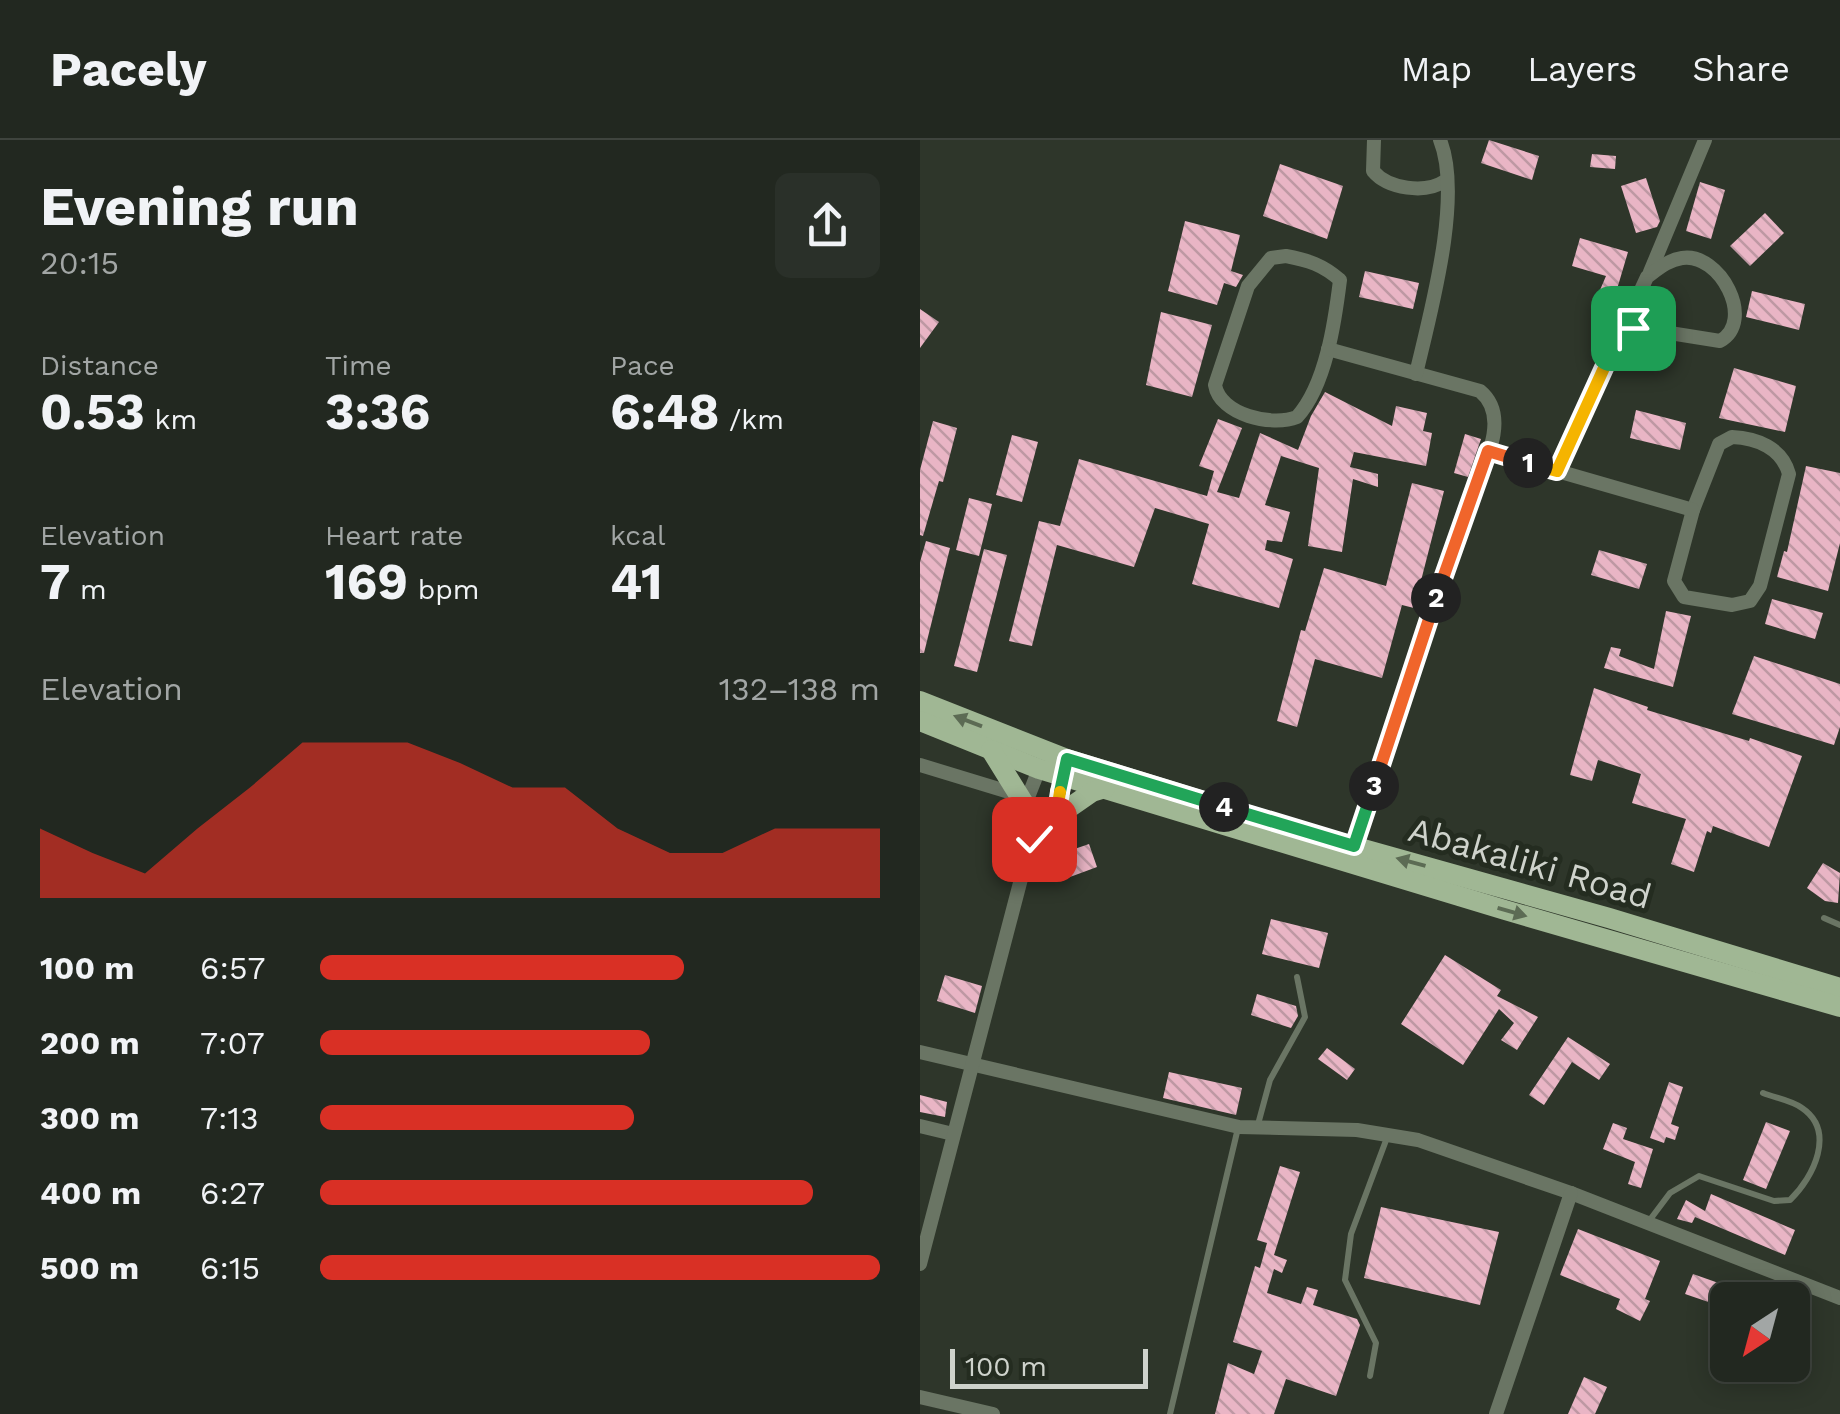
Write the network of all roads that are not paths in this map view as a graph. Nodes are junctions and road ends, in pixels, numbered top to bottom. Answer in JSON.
{"nodes":[{"id":1,"x":1374,"y":140,"type":"edge"},
{"id":2,"x":1440,"y":140,"type":"edge"},
{"id":3,"x":1705,"y":140,"type":"edge"},
{"id":4,"x":1445,"y":181,"type":"junction"},
{"id":5,"x":1647,"y":277,"type":"junction"},
{"id":6,"x":1626,"y":326,"type":"junction"},
{"id":7,"x":1328,"y":350,"type":"junction"},
{"id":8,"x":1416,"y":374,"type":"junction"},
{"id":9,"x":1488,"y":451,"type":"junction"},
{"id":10,"x":1557,"y":471,"type":"junction"},
{"id":11,"x":1693,"y":510,"type":"junction"},
{"id":12,"x":920,"y":701,"type":"edge"},
{"id":13,"x":920,"y":722,"type":"edge"},
{"id":14,"x":990,"y":748,"type":"junction"},
{"id":15,"x":1043,"y":760,"type":"junction"},
{"id":16,"x":920,"y":766,"type":"edge"},
{"id":17,"x":1065,"y":767,"type":"junction"},
{"id":18,"x":1105,"y":788,"type":"junction"},
{"id":19,"x":1023,"y":800,"type":"junction"},
{"id":20,"x":1056,"y":816,"type":"junction"},
{"id":21,"x":1034,"y":839,"type":"junction"},
{"id":22,"x":1354,"y":846,"type":"junction"},
{"id":23,"x":1824,"y":918,"type":"dead end"},
{"id":24,"x":1840,"y":926,"type":"edge"},
{"id":25,"x":1297,"y":977,"type":"dead end"},
{"id":26,"x":1840,"y":988,"type":"edge"},
{"id":27,"x":1840,"y":1007,"type":"edge"},
{"id":28,"x":920,"y":1052,"type":"edge"},
{"id":29,"x":973,"y":1064,"type":"junction"},
{"id":30,"x":1763,"y":1094,"type":"dead end"},
{"id":31,"x":920,"y":1126,"type":"edge"},
{"id":32,"x":1239,"y":1127,"type":"junction"},
{"id":33,"x":1257,"y":1130,"type":"junction"},
{"id":34,"x":953,"y":1134,"type":"junction"},
{"id":35,"x":1389,"y":1134,"type":"junction"},
{"id":36,"x":1571,"y":1192,"type":"junction"},
{"id":37,"x":1646,"y":1224,"type":"junction"},
{"id":38,"x":920,"y":1264,"type":"edge"},
{"id":39,"x":1840,"y":1298,"type":"edge"},
{"id":40,"x":1370,"y":1376,"type":"dead end"},
{"id":41,"x":920,"y":1397,"type":"edge"},
{"id":42,"x":993,"y":1414,"type":"edge"},
{"id":43,"x":1170,"y":1414,"type":"edge"},
{"id":44,"x":1496,"y":1414,"type":"edge"}],
"edges":[{"from":1,"to":4,"type":"street"},
{"from":2,"to":4,"type":"street"},
{"from":3,"to":5,"type":"street"},
{"from":4,"to":8,"type":"street"},
{"from":5,"to":6,"type":"street"},
{"from":5,"to":6,"type":"street"},
{"from":6,"to":10,"type":"street"},
{"from":7,"to":7,"type":"street"},
{"from":7,"to":8,"type":"street"},
{"from":8,"to":9,"type":"street"},
{"from":9,"to":10,"type":"street"},
{"from":9,"to":22,"type":"street"},
{"from":10,"to":11,"type":"street"},
{"from":11,"to":11,"type":"street"},
{"from":15,"to":12,"type":"main road","name":"Abakaliki Road","one_way":true},
{"from":13,"to":14,"type":"main road","name":"Abakaliki Road"},
{"from":14,"to":15,"type":"main road","name":"Abakaliki Road"},
{"from":14,"to":19,"type":"main road"},
{"from":15,"to":17,"type":"main road","name":"Abakaliki Road"},
{"from":15,"to":19,"type":"street"},
{"from":16,"to":19,"type":"street"},
{"from":17,"to":18,"type":"main road","name":"Abakaliki Road"},
{"from":17,"to":20,"type":"street"},
{"from":17,"to":22,"type":"main road","name":"Abakaliki Road"},
{"from":18,"to":20,"type":"main road"},
{"from":18,"to":27,"type":"main road","name":"Abakaliki Road","one_way":true},
{"from":19,"to":21,"type":"street"},
{"from":20,"to":21,"type":"street"},
{"from":21,"to":29,"type":"street"},
{"from":26,"to":22,"type":"main road","name":"Abakaliki Road","one_way":true},
{"from":23,"to":24,"type":"lane"},
{"from":25,"to":33,"type":"lane"},
{"from":28,"to":29,"type":"street"},
{"from":29,"to":32,"type":"street"},
{"from":29,"to":34,"type":"street"},
{"from":30,"to":37,"type":"lane"},
{"from":31,"to":34,"type":"street"},
{"from":32,"to":33,"type":"street"},
{"from":32,"to":43,"type":"lane"},
{"from":33,"to":35,"type":"street"},
{"from":34,"to":38,"type":"street"},
{"from":35,"to":36,"type":"street"},
{"from":35,"to":40,"type":"lane"},
{"from":36,"to":37,"type":"street"},
{"from":36,"to":44,"type":"street"},
{"from":37,"to":39,"type":"street"},
{"from":41,"to":42,"type":"street"}]}
